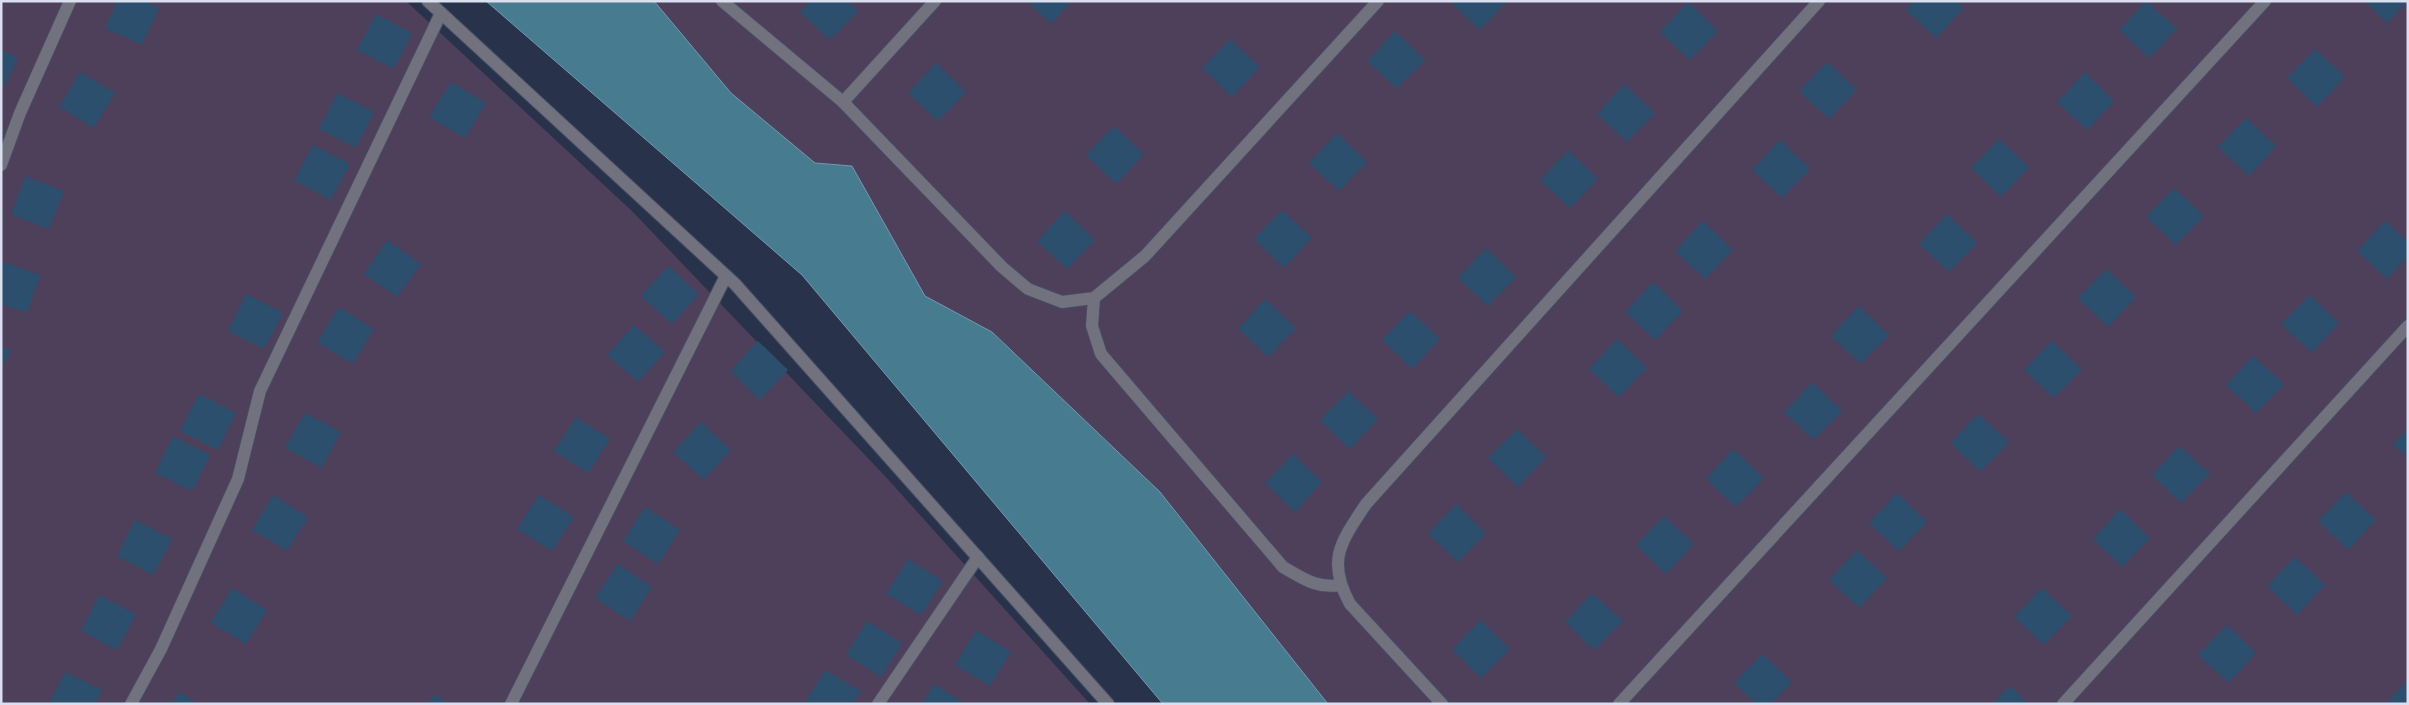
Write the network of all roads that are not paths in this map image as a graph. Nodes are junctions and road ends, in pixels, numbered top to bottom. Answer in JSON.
{"nodes":[{"id":1,"x":70,"y":1,"type":"edge"},
{"id":2,"x":428,"y":1,"type":"edge"},
{"id":3,"x":722,"y":1,"type":"edge"},
{"id":4,"x":935,"y":1,"type":"edge"},
{"id":5,"x":1378,"y":1,"type":"edge"},
{"id":6,"x":1819,"y":1,"type":"edge"},
{"id":7,"x":2266,"y":1,"type":"edge"},
{"id":8,"x":441,"y":13,"type":"junction"},
{"id":9,"x":843,"y":102,"type":"junction"},
{"id":10,"x":1,"y":165,"type":"edge"},
{"id":11,"x":726,"y":276,"type":"junction"},
{"id":12,"x":1094,"y":298,"type":"junction"},
{"id":13,"x":2408,"y":326,"type":"edge"},
{"id":14,"x":978,"y":557,"type":"junction"},
{"id":15,"x":1340,"y":585,"type":"junction"},
{"id":16,"x":131,"y":704,"type":"edge"},
{"id":17,"x":511,"y":704,"type":"edge"},
{"id":18,"x":878,"y":704,"type":"edge"},
{"id":19,"x":1108,"y":704,"type":"edge"},
{"id":20,"x":1442,"y":704,"type":"edge"},
{"id":21,"x":1619,"y":704,"type":"edge"},
{"id":22,"x":2063,"y":704,"type":"edge"}],
"edges":[{"from":1,"to":10,"type":"street"},
{"from":2,"to":8,"type":"street"},
{"from":3,"to":9,"type":"street"},
{"from":4,"to":9,"type":"street"},
{"from":5,"to":12,"type":"street"},
{"from":6,"to":15,"type":"street"},
{"from":7,"to":21,"type":"street"},
{"from":8,"to":11,"type":"street"},
{"from":8,"to":16,"type":"street"},
{"from":9,"to":12,"type":"street"},
{"from":11,"to":14,"type":"street"},
{"from":11,"to":17,"type":"street"},
{"from":12,"to":15,"type":"street"},
{"from":13,"to":22,"type":"street"},
{"from":14,"to":18,"type":"street"},
{"from":14,"to":19,"type":"street"},
{"from":15,"to":20,"type":"street"}]}
